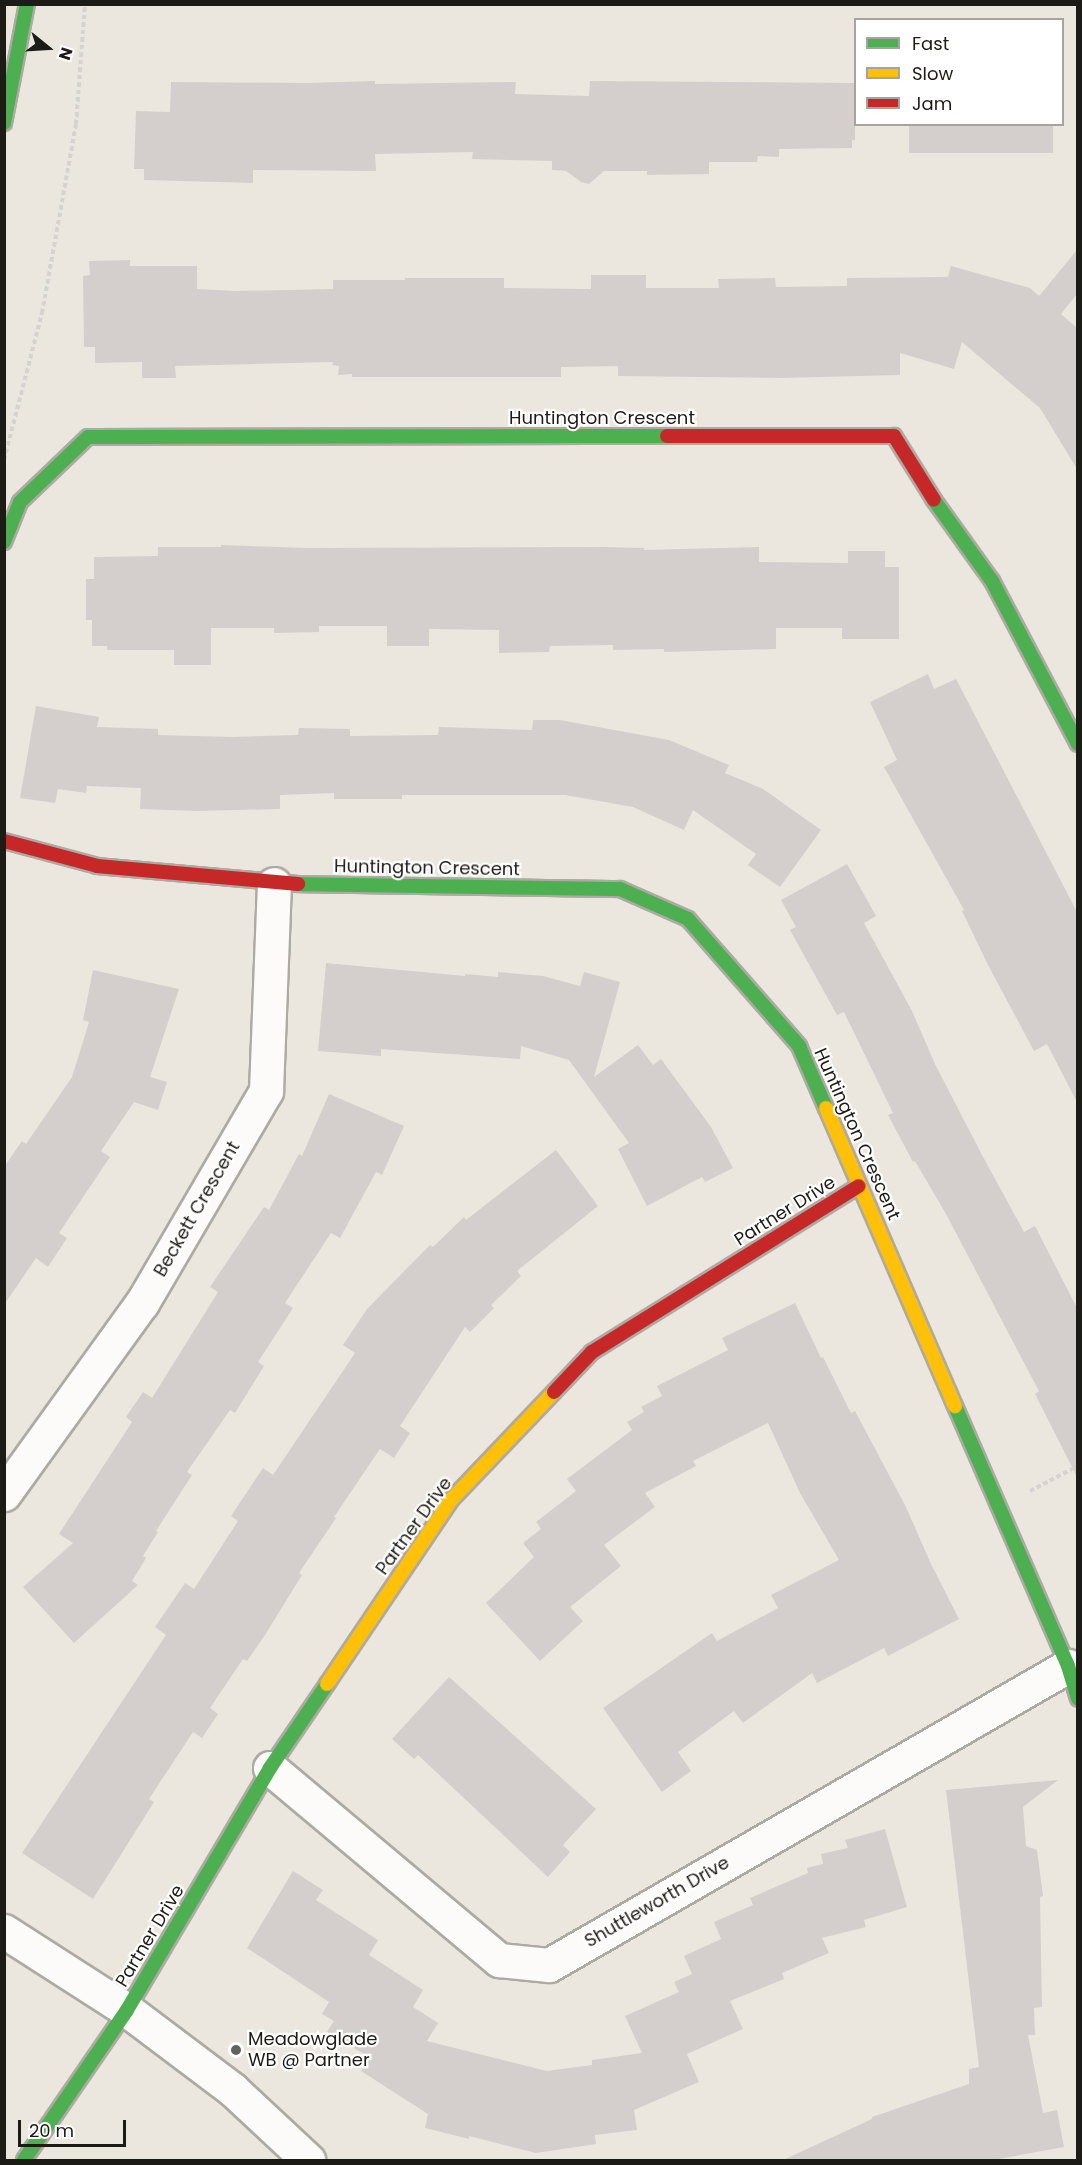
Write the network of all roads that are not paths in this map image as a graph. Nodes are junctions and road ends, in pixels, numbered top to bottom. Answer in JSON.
{"nodes":[{"id":1,"x":27,"y":4,"type":"edge"},
{"id":2,"x":4,"y":123,"type":"edge"},
{"id":3,"x":4,"y":542,"type":"edge"},
{"id":4,"x":1077,"y":744,"type":"edge"},
{"id":5,"x":4,"y":841,"type":"edge"},
{"id":6,"x":274,"y":884,"type":"junction"},
{"id":7,"x":860,"y":1186,"type":"junction"},
{"id":8,"x":4,"y":1494,"type":"edge"},
{"id":9,"x":1068,"y":1666,"type":"junction"},
{"id":10,"x":1077,"y":1699,"type":"edge"},
{"id":11,"x":270,"y":1768,"type":"junction"},
{"id":12,"x":4,"y":1930,"type":"edge"},
{"id":13,"x":127,"y":2010,"type":"junction"},
{"id":14,"x":24,"y":2160,"type":"edge"},
{"id":15,"x":309,"y":2160,"type":"edge"}],
"edges":[{"from":1,"to":2,"type":"street"},
{"from":3,"to":4,"type":"street","name":"Huntington Crescent"},
{"from":5,"to":6,"type":"street","name":"Huntington Crescent"},
{"from":6,"to":7,"type":"street","name":"Huntington Crescent"},
{"from":6,"to":8,"type":"street","name":"Beckett Crescent"},
{"from":7,"to":9,"type":"street","name":"Huntington Crescent"},
{"from":7,"to":11,"type":"street","name":"Partner Drive"},
{"from":9,"to":10,"type":"street","name":"Huntington Crescent"},
{"from":9,"to":11,"type":"street","name":"Shuttleworth Drive"},
{"from":11,"to":13,"type":"street","name":"Partner Drive"},
{"from":12,"to":13,"type":"street"},
{"from":13,"to":14,"type":"street","name":"Partner Drive"},
{"from":13,"to":15,"type":"street"}]}
